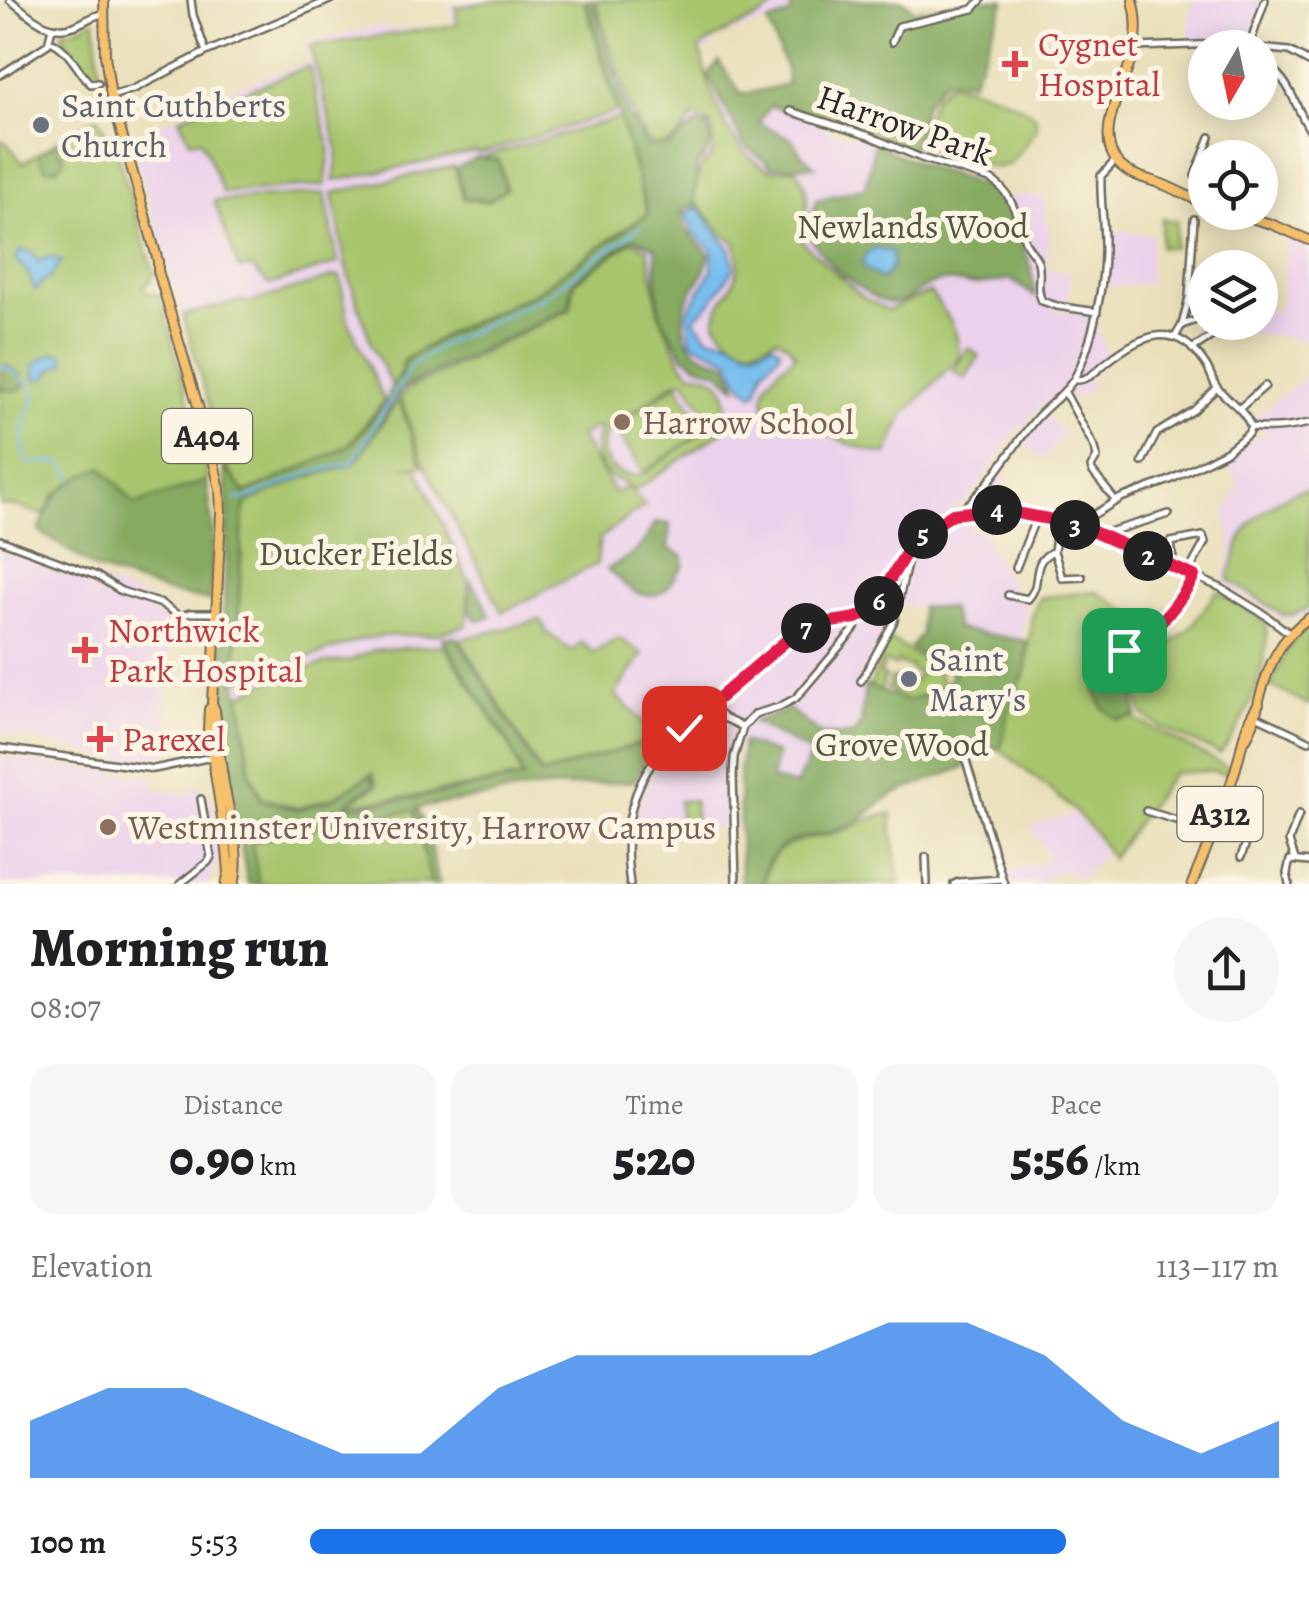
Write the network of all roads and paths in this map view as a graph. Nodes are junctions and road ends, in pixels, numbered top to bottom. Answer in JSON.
{"nodes":[{"id":1,"x":10,"y":0,"type":"edge"},
{"id":2,"x":104,"y":0,"type":"edge"},
{"id":3,"x":190,"y":0,"type":"edge"},
{"id":4,"x":330,"y":0,"type":"edge"},
{"id":5,"x":981,"y":0,"type":"edge"},
{"id":6,"x":1133,"y":0,"type":"edge"},
{"id":7,"x":1265,"y":0,"type":"edge"},
{"id":8,"x":104,"y":14,"type":"junction"},
{"id":9,"x":52,"y":28,"type":"junction"},
{"id":10,"x":1255,"y":30,"type":"edge"},
{"id":11,"x":50,"y":42,"type":"junction"},
{"id":12,"x":892,"y":42,"type":"dead end"},
{"id":13,"x":1188,"y":45,"type":"edge"},
{"id":14,"x":1134,"y":46,"type":"junction"},
{"id":15,"x":1278,"y":50,"type":"edge"},
{"id":16,"x":206,"y":52,"type":"junction"},
{"id":17,"x":1309,"y":62,"type":"edge"},
{"id":18,"x":1278,"y":73,"type":"edge"},
{"id":19,"x":0,"y":76,"type":"edge"},
{"id":20,"x":98,"y":83,"type":"dead end"},
{"id":21,"x":111,"y":96,"type":"junction"},
{"id":22,"x":790,"y":112,"type":"dead end"},
{"id":23,"x":1309,"y":129,"type":"edge"},
{"id":24,"x":1210,"y":137,"type":"dead end"},
{"id":25,"x":1209,"y":140,"type":"edge"},
{"id":26,"x":1117,"y":159,"type":"junction"},
{"id":27,"x":1188,"y":197,"type":"edge"},
{"id":28,"x":1278,"y":227,"type":"edge"},
{"id":29,"x":1193,"y":230,"type":"edge"},
{"id":30,"x":1309,"y":240,"type":"edge"},
{"id":31,"x":1097,"y":312,"type":"junction"},
{"id":32,"x":1188,"y":323,"type":"edge"},
{"id":33,"x":1182,"y":325,"type":"junction"},
{"id":34,"x":1176,"y":337,"type":"junction"},
{"id":35,"x":1205,"y":340,"type":"edge"},
{"id":36,"x":1192,"y":348,"type":"junction"},
{"id":37,"x":1074,"y":380,"type":"junction"},
{"id":38,"x":1265,"y":386,"type":"dead end"},
{"id":39,"x":1217,"y":388,"type":"junction"},
{"id":40,"x":1064,"y":391,"type":"junction"},
{"id":41,"x":1240,"y":408,"type":"junction"},
{"id":42,"x":1309,"y":422,"type":"edge"},
{"id":43,"x":1251,"y":427,"type":"junction"},
{"id":44,"x":1142,"y":462,"type":"dead end"},
{"id":45,"x":1115,"y":501,"type":"junction"},
{"id":46,"x":953,"y":514,"type":"junction"},
{"id":47,"x":1169,"y":514,"type":"dead end"},
{"id":48,"x":1035,"y":522,"type":"junction"},
{"id":49,"x":1058,"y":522,"type":"junction"},
{"id":50,"x":1078,"y":524,"type":"junction"},
{"id":51,"x":1104,"y":538,"type":"junction"},
{"id":52,"x":0,"y":540,"type":"edge"},
{"id":53,"x":909,"y":548,"type":"junction"},
{"id":54,"x":1054,"y":551,"type":"junction"},
{"id":55,"x":1016,"y":568,"type":"dead end"},
{"id":56,"x":1174,"y":568,"type":"junction"},
{"id":57,"x":1191,"y":575,"type":"junction"},
{"id":58,"x":1082,"y":577,"type":"dead end"},
{"id":59,"x":1008,"y":595,"type":"dead end"},
{"id":60,"x":216,"y":617,"type":"junction"},
{"id":61,"x":856,"y":618,"type":"junction"},
{"id":62,"x":1309,"y":618,"type":"edge"},
{"id":63,"x":1289,"y":633,"type":"junction"},
{"id":64,"x":1137,"y":669,"type":"dead end"},
{"id":65,"x":861,"y":681,"type":"dead end"},
{"id":66,"x":1258,"y":704,"type":"junction"},
{"id":67,"x":709,"y":706,"type":"junction"},
{"id":68,"x":1256,"y":716,"type":"junction"},
{"id":69,"x":743,"y":727,"type":"junction"},
{"id":70,"x":1309,"y":740,"type":"edge"},
{"id":71,"x":1243,"y":743,"type":"junction"},
{"id":72,"x":0,"y":748,"type":"edge"},
{"id":73,"x":216,"y":756,"type":"junction"},
{"id":74,"x":966,"y":760,"type":"dead end"},
{"id":75,"x":202,"y":799,"type":"dead end"},
{"id":76,"x":1146,"y":812,"type":"dead end"},
{"id":77,"x":1300,"y":814,"type":"dead end"},
{"id":78,"x":1219,"y":816,"type":"junction"},
{"id":79,"x":1213,"y":832,"type":"junction"},
{"id":80,"x":926,"y":857,"type":"dead end"},
{"id":81,"x":1240,"y":857,"type":"dead end"},
{"id":82,"x":1295,"y":859,"type":"junction"},
{"id":83,"x":1309,"y":862,"type":"edge"},
{"id":84,"x":1003,"y":881,"type":"edge"},
{"id":85,"x":180,"y":884,"type":"edge"},
{"id":86,"x":230,"y":884,"type":"edge"},
{"id":87,"x":630,"y":884,"type":"edge"},
{"id":88,"x":736,"y":884,"type":"edge"},
{"id":89,"x":928,"y":884,"type":"edge"},
{"id":90,"x":954,"y":884,"type":"edge"},
{"id":91,"x":1192,"y":884,"type":"edge"},
{"id":92,"x":1289,"y":884,"type":"edge"}],
"edges":[{"from":1,"to":9,"type":"street"},
{"from":2,"to":8,"type":"main road","number":"A404"},
{"from":3,"to":16,"type":"street"},
{"from":4,"to":16,"type":"street"},
{"from":5,"to":12,"type":"street"},
{"from":6,"to":14,"type":"main road"},
{"from":7,"to":10,"type":"street"},
{"from":8,"to":9,"type":"street"},
{"from":8,"to":21,"type":"main road","number":"A404"},
{"from":9,"to":11,"type":"street"},
{"from":11,"to":19,"type":"street"},
{"from":11,"to":20,"type":"street"},
{"from":13,"to":14,"type":"street"},
{"from":14,"to":26,"type":"main road"},
{"from":15,"to":17,"type":"street"},
{"from":16,"to":21,"type":"street"},
{"from":18,"to":23,"type":"street"},
{"from":21,"to":60,"type":"main road","number":"A404"},
{"from":22,"to":31,"type":"street","name":"Harrow Park"},
{"from":24,"to":25,"type":"street"},
{"from":26,"to":27,"type":"main road"},
{"from":26,"to":31,"type":"street"},
{"from":28,"to":30,"type":"main road"},
{"from":29,"to":33,"type":"street"},
{"from":31,"to":37,"type":"street"},
{"from":32,"to":33,"type":"street"},
{"from":33,"to":34,"type":"street"},
{"from":34,"to":36,"type":"street"},
{"from":34,"to":37,"type":"street"},
{"from":35,"to":36,"type":"street"},
{"from":36,"to":39,"type":"street"},
{"from":37,"to":40,"type":"street"},
{"from":38,"to":41,"type":"street"},
{"from":39,"to":41,"type":"street"},
{"from":39,"to":44,"type":"street"},
{"from":40,"to":45,"type":"street"},
{"from":40,"to":46,"type":"street"},
{"from":41,"to":43,"type":"street"},
{"from":42,"to":43,"type":"street"},
{"from":43,"to":45,"type":"street"},
{"from":45,"to":50,"type":"street"},
{"from":46,"to":48,"type":"street"},
{"from":46,"to":53,"type":"street"},
{"from":47,"to":51,"type":"street"},
{"from":48,"to":49,"type":"street"},
{"from":48,"to":55,"type":"street"},
{"from":49,"to":50,"type":"street"},
{"from":49,"to":54,"type":"street"},
{"from":50,"to":51,"type":"street"},
{"from":51,"to":56,"type":"street"},
{"from":52,"to":60,"type":"street"},
{"from":53,"to":61,"type":"street"},
{"from":53,"to":65,"type":"street"},
{"from":54,"to":58,"type":"street"},
{"from":54,"to":59,"type":"street"},
{"from":56,"to":57,"type":"street"},
{"from":56,"to":57,"type":"street"},
{"from":57,"to":63,"type":"street"},
{"from":57,"to":64,"type":"street"},
{"from":60,"to":73,"type":"main road","number":"A404"},
{"from":61,"to":67,"type":"street"},
{"from":61,"to":69,"type":"street"},
{"from":62,"to":63,"type":"main road","number":"A312"},
{"from":63,"to":66,"type":"main road","number":"A312"},
{"from":66,"to":68,"type":"main road","number":"A312"},
{"from":66,"to":71,"type":"main road","number":"A312"},
{"from":67,"to":69,"type":"street"},
{"from":67,"to":87,"type":"street"},
{"from":68,"to":70,"type":"street"},
{"from":68,"to":71,"type":"main road","number":"A312"},
{"from":69,"to":88,"type":"street"},
{"from":71,"to":78,"type":"main road","number":"A312"},
{"from":72,"to":73,"type":"street"},
{"from":73,"to":86,"type":"main road","number":"A404"},
{"from":74,"to":84,"type":"street"},
{"from":75,"to":85,"type":"street"},
{"from":76,"to":79,"type":"street"},
{"from":77,"to":82,"type":"street"},
{"from":78,"to":79,"type":"main road","number":"A312"},
{"from":78,"to":81,"type":"street"},
{"from":79,"to":91,"type":"main road","number":"A312"},
{"from":80,"to":89,"type":"street"},
{"from":82,"to":83,"type":"street"},
{"from":82,"to":92,"type":"street"},
{"from":84,"to":90,"type":"street"}]}
